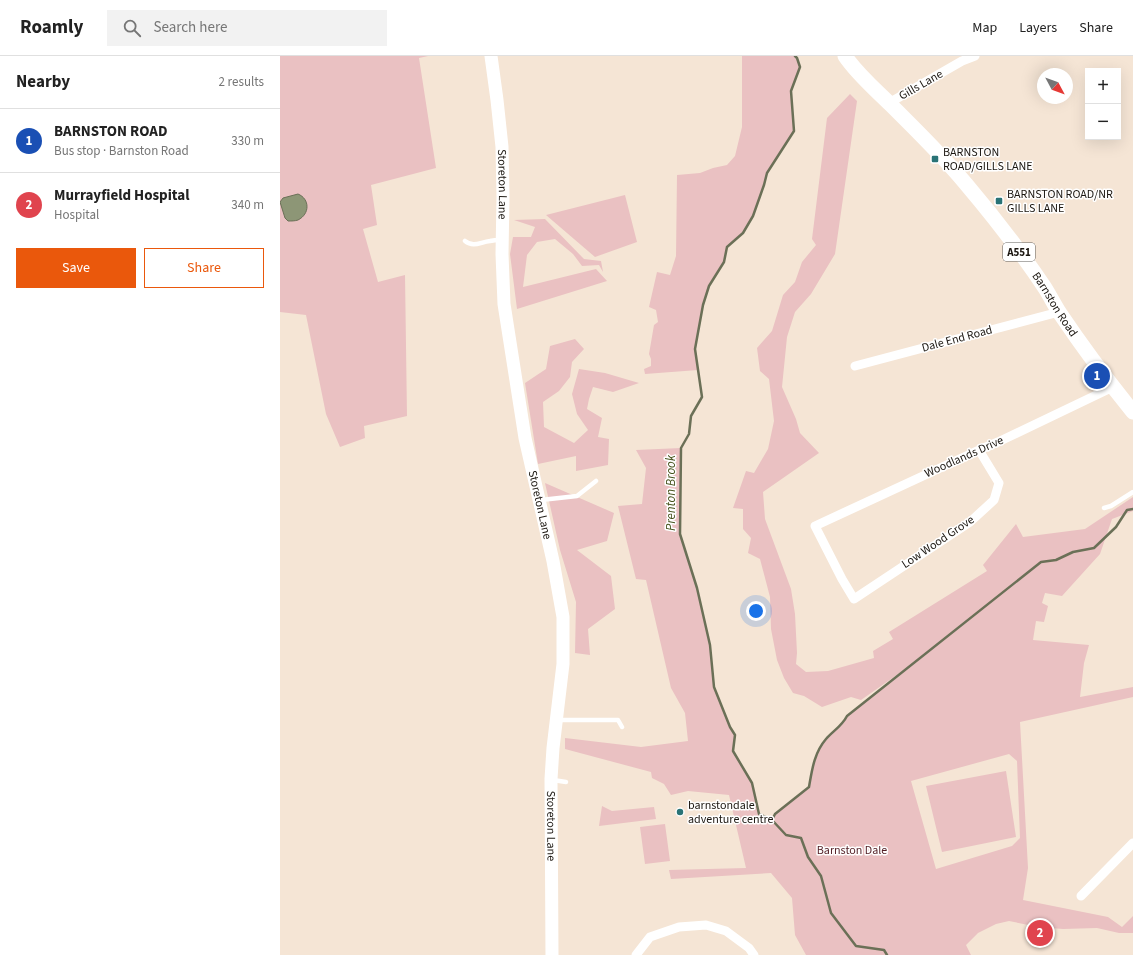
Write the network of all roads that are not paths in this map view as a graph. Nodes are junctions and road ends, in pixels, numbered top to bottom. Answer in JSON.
{"nodes":[{"id":1,"x":490,"y":56,"type":"edge"},
{"id":2,"x":845,"y":56,"type":"edge"},
{"id":3,"x":974,"y":56,"type":"edge"},
{"id":4,"x":961,"y":59,"type":"edge"},
{"id":5,"x":889,"y":103,"type":"junction"},
{"id":6,"x":502,"y":240,"type":"junction"},
{"id":7,"x":464,"y":241,"type":"dead end"},
{"id":8,"x":1059,"y":312,"type":"junction"},
{"id":9,"x":854,"y":366,"type":"dead end"},
{"id":10,"x":1113,"y":387,"type":"junction"},
{"id":11,"x":1133,"y":412,"type":"edge"},
{"id":12,"x":979,"y":450,"type":"junction"},
{"id":13,"x":596,"y":481,"type":"dead end"},
{"id":14,"x":1133,"y":492,"type":"edge"},
{"id":15,"x":539,"y":500,"type":"junction"},
{"id":16,"x":1104,"y":508,"type":"dead end"},
{"id":17,"x":854,"y":599,"type":"joint"},
{"id":18,"x":557,"y":720,"type":"junction"},
{"id":19,"x":622,"y":727,"type":"dead end"},
{"id":20,"x":551,"y":780,"type":"junction"},
{"id":21,"x":566,"y":782,"type":"dead end"},
{"id":22,"x":1133,"y":843,"type":"edge"},
{"id":23,"x":1081,"y":896,"type":"dead end"},
{"id":24,"x":552,"y":955,"type":"edge"},
{"id":25,"x":636,"y":955,"type":"edge"},
{"id":26,"x":754,"y":955,"type":"edge"}],
"edges":[{"from":1,"to":6,"type":"street","name":"Storeton Lane"},
{"from":2,"to":5,"type":"main road","name":"Barnston Road","number":"A551"},
{"from":3,"to":4,"type":"street","name":"Gills Lane"},
{"from":4,"to":5,"type":"street","name":"Gills Lane"},
{"from":5,"to":8,"type":"main road","name":"Barnston Road","number":"A551"},
{"from":6,"to":7,"type":"lane"},
{"from":6,"to":15,"type":"street","name":"Storeton Lane"},
{"from":8,"to":9,"type":"street","name":"Dale End Road"},
{"from":8,"to":10,"type":"main road","name":"Barnston Road","number":"A551"},
{"from":10,"to":11,"type":"main road","name":"Barnston Road","number":"A551"},
{"from":10,"to":12,"type":"street","name":"Woodlands Drive"},
{"from":12,"to":17,"type":"street","name":"Low Wood Grove"},
{"from":12,"to":17,"type":"street","name":"Woodlands Drive"},
{"from":13,"to":15,"type":"lane"},
{"from":14,"to":16,"type":"lane"},
{"from":15,"to":18,"type":"street","name":"Storeton Lane"},
{"from":18,"to":19,"type":"lane"},
{"from":18,"to":20,"type":"street","name":"Storeton Lane"},
{"from":20,"to":21,"type":"lane"},
{"from":20,"to":24,"type":"street","name":"Storeton Lane"},
{"from":22,"to":23,"type":"street"},
{"from":25,"to":26,"type":"street"}]}
